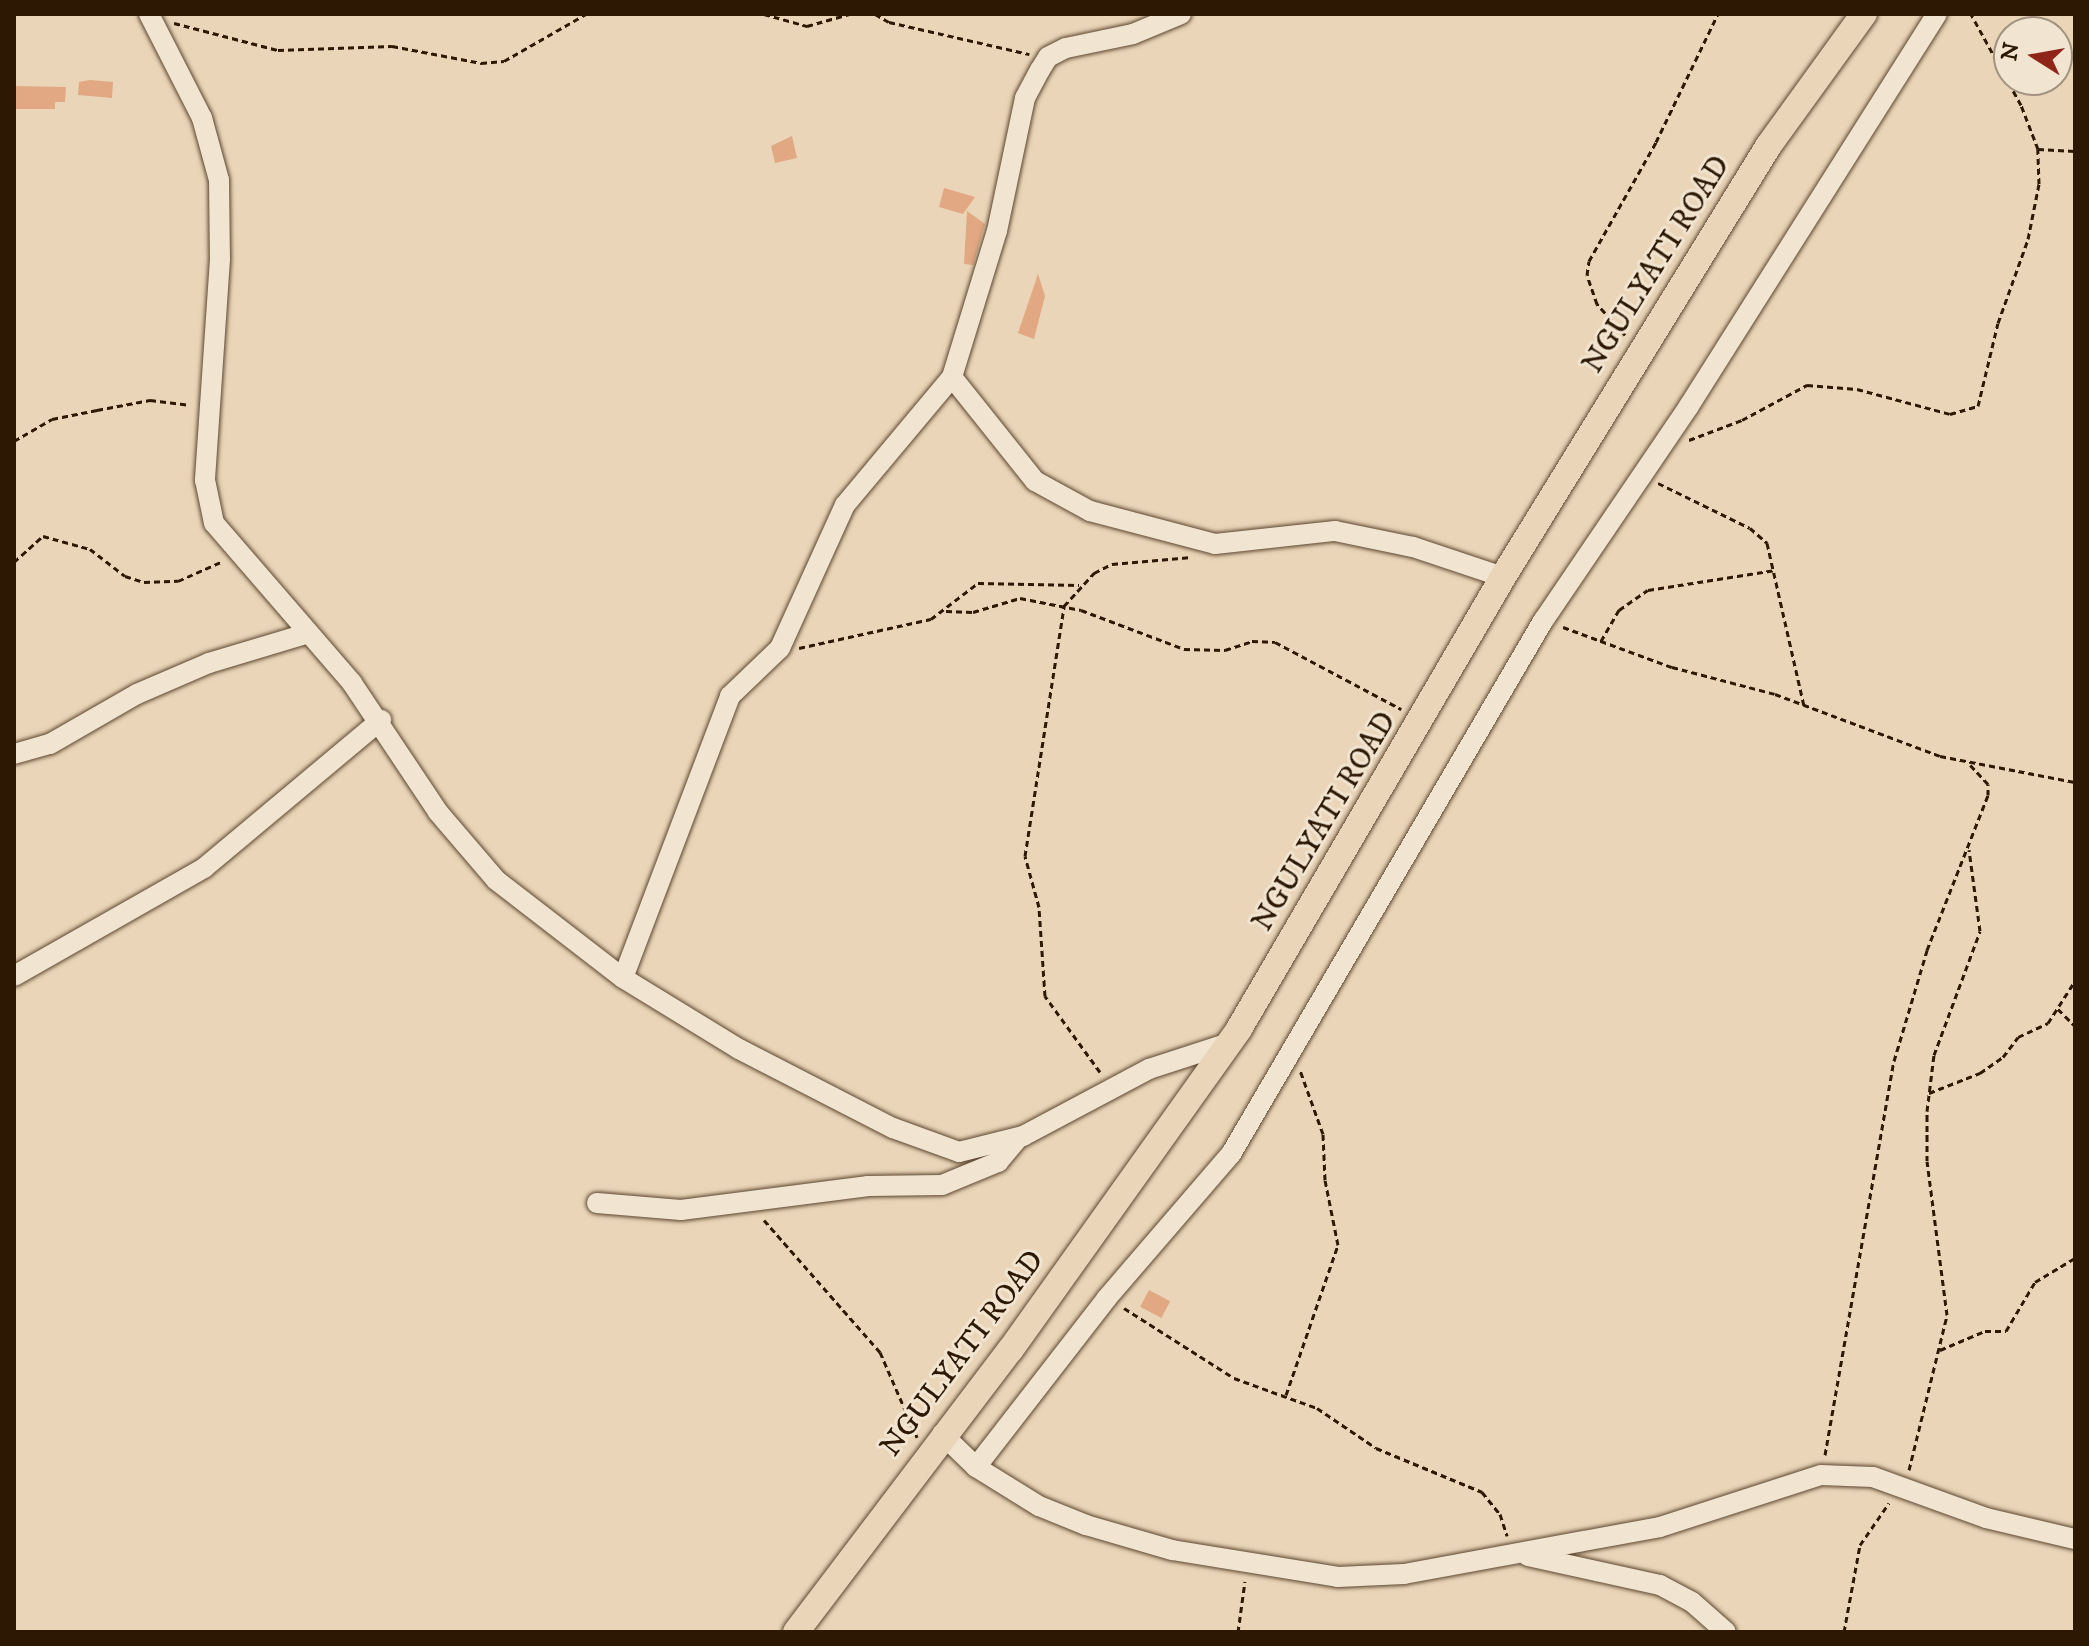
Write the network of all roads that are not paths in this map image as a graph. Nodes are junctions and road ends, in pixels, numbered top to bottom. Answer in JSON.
{"nodes":[{"id":1,"x":1181,"y":14,"type":"edge"},
{"id":2,"x":1864,"y":14,"type":"edge"},
{"id":3,"x":1937,"y":14,"type":"edge"},
{"id":4,"x":150,"y":15,"type":"edge"},
{"id":5,"x":952,"y":377,"type":"junction"},
{"id":6,"x":1503,"y":577,"type":"junction"},
{"id":7,"x":309,"y":633,"type":"junction"},
{"id":8,"x":381,"y":720,"type":"junction"},
{"id":9,"x":14,"y":754,"type":"edge"},
{"id":10,"x":14,"y":976,"type":"edge"},
{"id":11,"x":623,"y":978,"type":"junction"},
{"id":12,"x":1229,"y":1043,"type":"junction"},
{"id":13,"x":1019,"y":1137,"type":"junction"},
{"id":14,"x":597,"y":1203,"type":"dead end"},
{"id":15,"x":942,"y":1434,"type":"junction"},
{"id":16,"x":976,"y":1467,"type":"junction"},
{"id":17,"x":2075,"y":1539,"type":"edge"},
{"id":18,"x":1512,"y":1553,"type":"junction"},
{"id":19,"x":796,"y":1632,"type":"edge"},
{"id":20,"x":1726,"y":1632,"type":"edge"}],
"edges":[{"from":1,"to":5,"type":"street"},
{"from":2,"to":6,"type":"main road","name":"NGULYATI ROAD"},
{"from":3,"to":16,"type":"street"},
{"from":4,"to":7,"type":"street"},
{"from":5,"to":6,"type":"street"},
{"from":5,"to":11,"type":"street"},
{"from":6,"to":12,"type":"main road","name":"NGULYATI ROAD"},
{"from":7,"to":8,"type":"street"},
{"from":7,"to":9,"type":"street"},
{"from":8,"to":10,"type":"street"},
{"from":8,"to":11,"type":"street"},
{"from":11,"to":13,"type":"street"},
{"from":12,"to":13,"type":"street"},
{"from":12,"to":15,"type":"main road","name":"NGULYATI ROAD"},
{"from":13,"to":14,"type":"street"},
{"from":15,"to":16,"type":"street"},
{"from":15,"to":19,"type":"main road","name":"NGULYATI ROAD"},
{"from":16,"to":18,"type":"street"},
{"from":17,"to":18,"type":"street"},
{"from":18,"to":20,"type":"street"}]}
